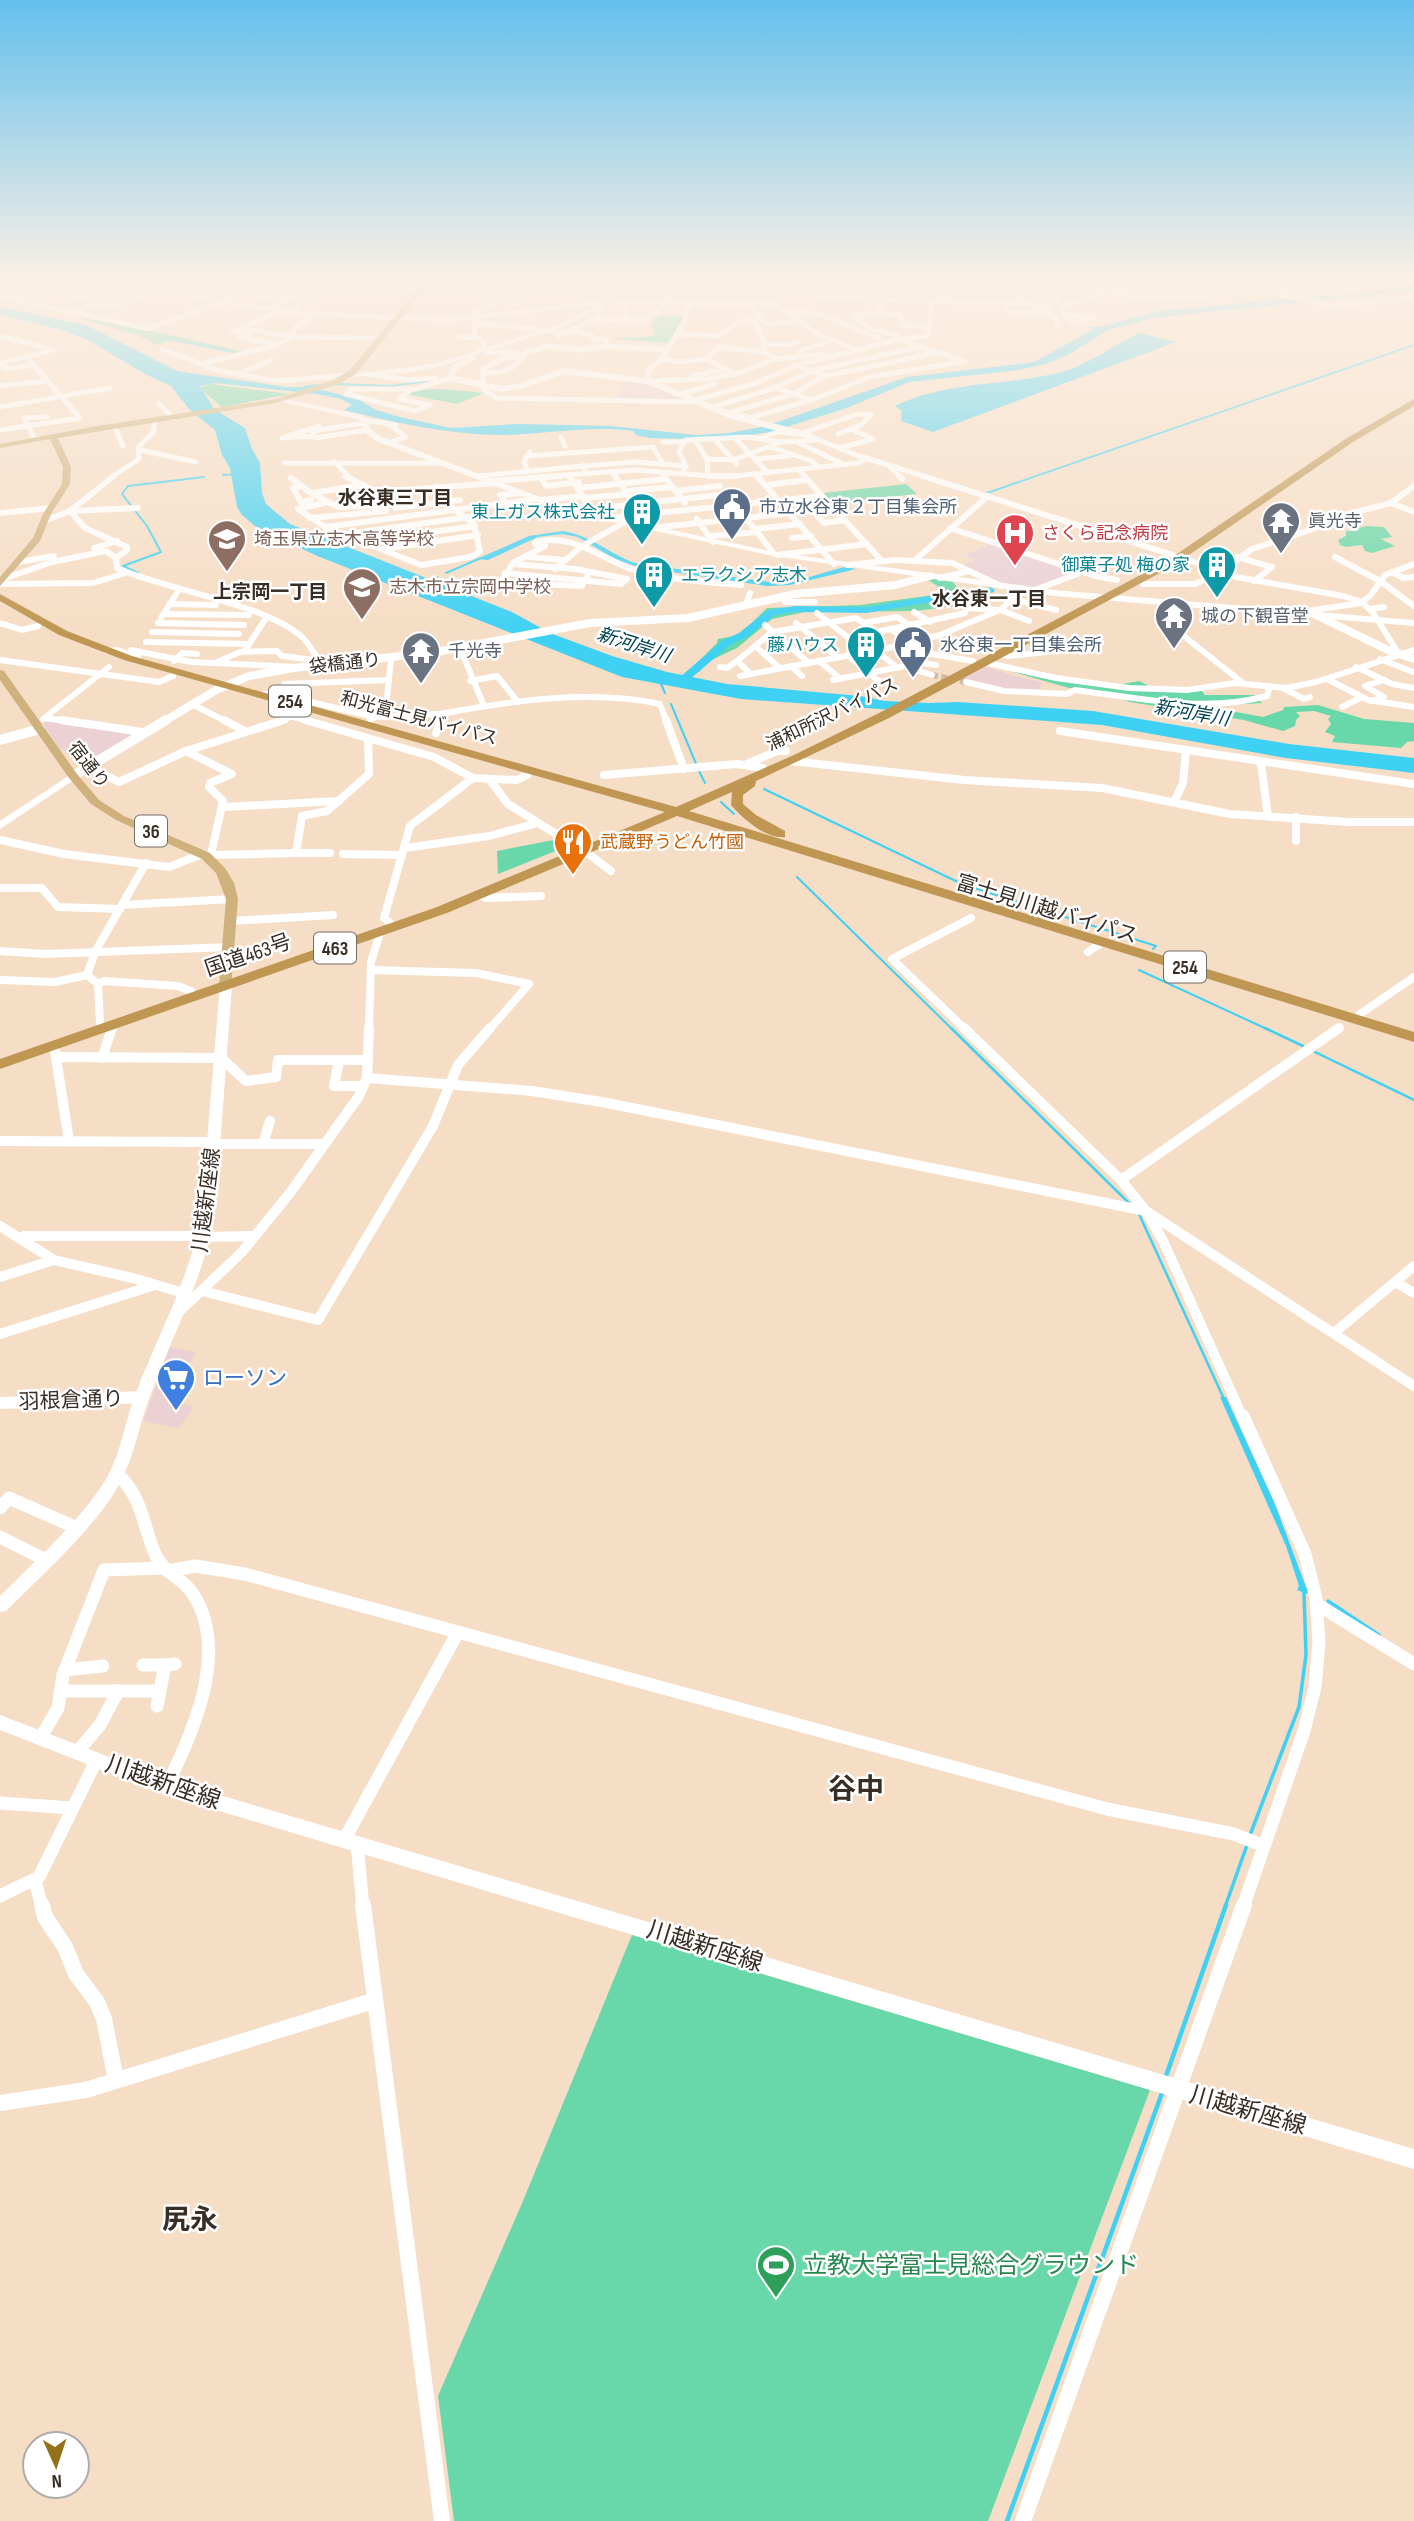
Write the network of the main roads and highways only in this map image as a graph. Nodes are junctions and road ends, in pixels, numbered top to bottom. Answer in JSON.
{"nodes":[{"id":1,"x":280,"y":400,"type":"edge"},
{"id":2,"x":287,"y":400,"type":"edge"},
{"id":3,"x":1414,"y":400,"type":"edge"},
{"id":4,"x":53,"y":436,"type":"junction"},
{"id":5,"x":0,"y":446,"type":"edge"},
{"id":6,"x":2,"y":581,"type":"edge"},
{"id":7,"x":1103,"y":596,"type":"junction"},
{"id":8,"x":0,"y":597,"type":"edge"},
{"id":9,"x":0,"y":603,"type":"edge"},
{"id":10,"x":1414,"y":623,"type":"edge"},
{"id":11,"x":980,"y":663,"type":"junction"},
{"id":12,"x":0,"y":673,"type":"edge"},
{"id":13,"x":178,"y":675,"type":"junction"},
{"id":14,"x":223,"y":687,"type":"junction"},
{"id":15,"x":878,"y":716,"type":"junction"},
{"id":16,"x":377,"y":721,"type":"junction"},
{"id":17,"x":418,"y":742,"type":"junction"},
{"id":18,"x":765,"y":770,"type":"junction"},
{"id":19,"x":73,"y":776,"type":"junction"},
{"id":20,"x":585,"y":786,"type":"junction"},
{"id":21,"x":671,"y":812,"type":"junction"},
{"id":22,"x":0,"y":826,"type":"edge"},
{"id":23,"x":786,"y":845,"type":"junction"},
{"id":24,"x":582,"y":850,"type":"junction"},
{"id":25,"x":971,"y":914,"type":"junction"},
{"id":26,"x":1096,"y":946,"type":"junction"},
{"id":27,"x":226,"y":982,"type":"junction"},
{"id":28,"x":106,"y":1024,"type":"junction"},
{"id":29,"x":1414,"y":1037,"type":"edge"},
{"id":30,"x":1414,"y":1043,"type":"edge"},
{"id":31,"x":0,"y":1057,"type":"edge"},
{"id":32,"x":0,"y":1064,"type":"edge"},
{"id":33,"x":0,"y":1606,"type":"edge"},
{"id":34,"x":0,"y":1722,"type":"edge"},
{"id":35,"x":1414,"y":2159,"type":"edge"}],
"edges":[{"from":1,"to":4,"type":"main road"},
{"from":2,"to":7,"type":"main road"},
{"from":3,"to":7,"type":"highway","name":"浦和所沢バイパス","number":"254"},
{"from":4,"to":5,"type":"main road"},
{"from":4,"to":6,"type":"main road"},
{"from":7,"to":10,"type":"main road"},
{"from":7,"to":11,"type":"highway","name":"浦和所沢バイパス","number":"254"},
{"from":7,"to":11,"type":"highway","name":"浦和所沢バイパス","number":"254"},
{"from":8,"to":13,"type":"highway","name":"和光富士見バイパス","number":"254"},
{"from":9,"to":13,"type":"highway","name":"和光富士見バイパス","number":"254"},
{"from":11,"to":15,"type":"highway","name":"浦和所沢バイパス","number":"254"},
{"from":12,"to":19,"type":"main road","name":"宿通り","number":"36"},
{"from":13,"to":14,"type":"highway","name":"和光富士見バイパス","number":"254"},
{"from":14,"to":16,"type":"highway","name":"和光富士見バイパス","number":"254"},
{"from":14,"to":17,"type":"highway","name":"和光富士見バイパス","number":"254"},
{"from":15,"to":18,"type":"highway","name":"浦和所沢バイパス","number":"254"},
{"from":15,"to":18,"type":"highway","name":"浦和所沢バイパス","number":"254"},
{"from":16,"to":20,"type":"highway","name":"和光富士見バイパス","number":"254"},
{"from":16,"to":21,"type":"highway"},
{"from":17,"to":20,"type":"highway","name":"和光富士見バイパス","number":"254"},
{"from":17,"to":21,"type":"highway"},
{"from":18,"to":21,"type":"highway","name":"浦和所沢バイパス","number":"254"},
{"from":18,"to":23,"type":"highway","number":"254"},
{"from":19,"to":22,"type":"main road"},
{"from":19,"to":27,"type":"main road","name":"宿通り","number":"36"},
{"from":20,"to":21,"type":"highway","name":"和光富士見バイパス","number":"254"},
{"from":21,"to":23,"type":"highway","name":"富士見川越バイパス","number":"254"},
{"from":21,"to":24,"type":"highway","name":"国道463号","number":"463"},
{"from":21,"to":25,"type":"highway","number":"254"},
{"from":23,"to":25,"type":"highway","name":"富士見川越バイパス","number":"254"},
{"from":23,"to":26,"type":"highway","name":"富士見川越バイパス","number":"254"},
{"from":24,"to":27,"type":"highway","name":"国道463号","number":"463"},
{"from":24,"to":27,"type":"highway","name":"国道463号","number":"463"},
{"from":25,"to":26,"type":"highway","name":"富士見川越バイパス","number":"254"},
{"from":26,"to":29,"type":"highway","name":"富士見川越バイパス","number":"254"},
{"from":26,"to":30,"type":"highway","name":"富士見川越バイパス","number":"254"},
{"from":27,"to":28,"type":"highway","name":"国道463号","number":"463"},
{"from":27,"to":28,"type":"highway","name":"国道463号","number":"463"},
{"from":27,"to":33,"type":"main road","name":"川越新座線"},
{"from":28,"to":31,"type":"highway","name":"国道463号","number":"463"},
{"from":28,"to":32,"type":"highway","name":"国道463号","number":"463"},
{"from":34,"to":35,"type":"main road","name":"川越新座線"}]}
